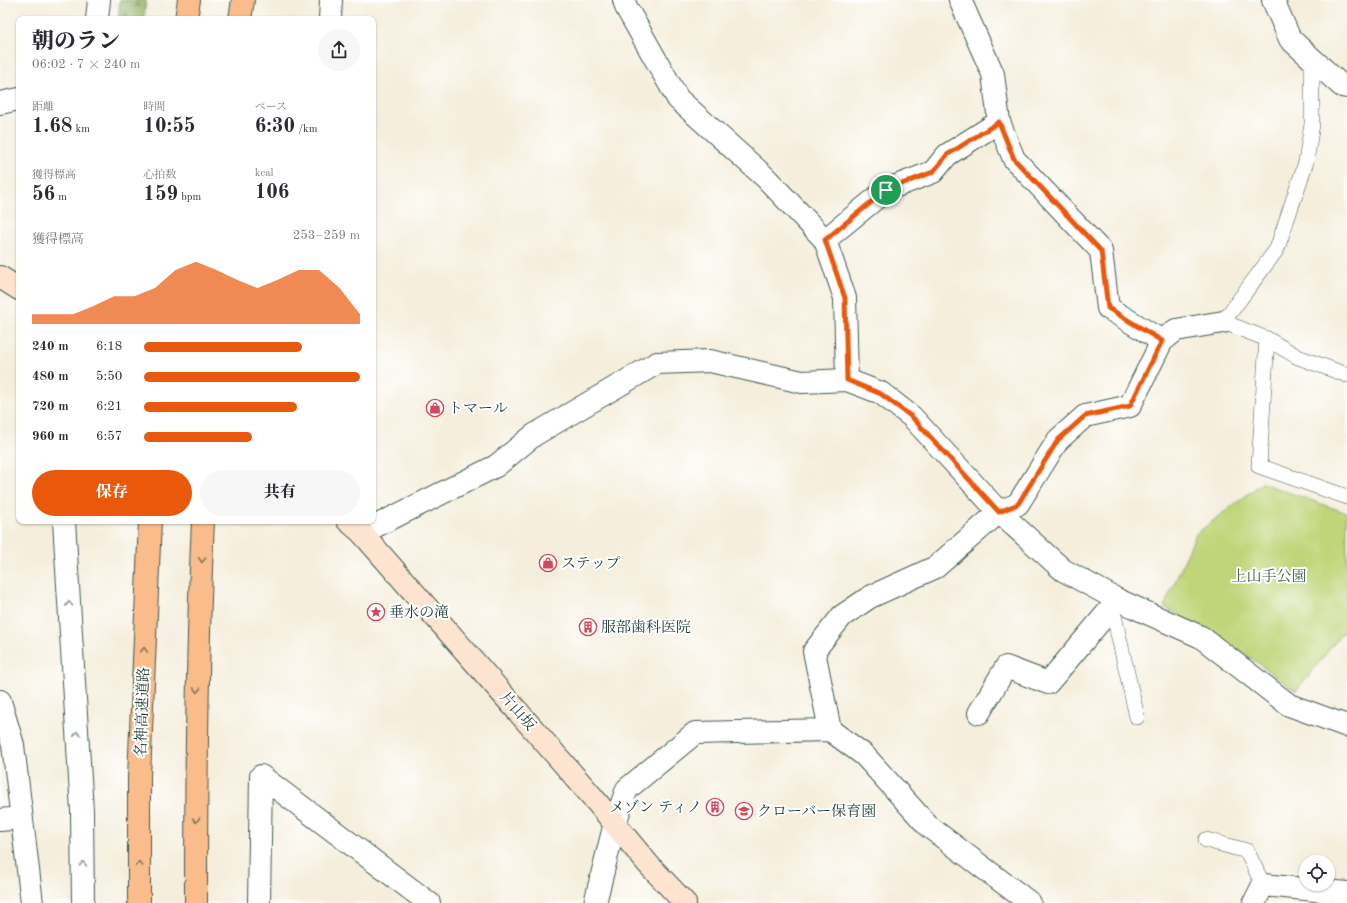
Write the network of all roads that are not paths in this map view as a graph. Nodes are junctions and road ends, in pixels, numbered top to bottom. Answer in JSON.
{"nodes":[{"id":1,"x":99,"y":0,"type":"edge"},
{"id":2,"x":189,"y":0,"type":"edge"},
{"id":3,"x":243,"y":0,"type":"edge"},
{"id":4,"x":331,"y":0,"type":"edge"},
{"id":5,"x":960,"y":0,"type":"edge"},
{"id":6,"x":1273,"y":0,"type":"edge"},
{"id":7,"x":626,"y":2,"type":"edge"},
{"id":8,"x":97,"y":16,"type":"edge"},
{"id":9,"x":186,"y":16,"type":"edge"},
{"id":10,"x":240,"y":16,"type":"edge"},
{"id":11,"x":330,"y":16,"type":"edge"},
{"id":12,"x":1312,"y":59,"type":"junction"},
{"id":13,"x":1347,"y":87,"type":"edge"},
{"id":14,"x":0,"y":94,"type":"edge"},
{"id":15,"x":16,"y":97,"type":"edge"},
{"id":16,"x":16,"y":99,"type":"edge"},
{"id":17,"x":0,"y":104,"type":"edge"},
{"id":18,"x":999,"y":122,"type":"junction"},
{"id":19,"x":825,"y":240,"type":"junction"},
{"id":20,"x":0,"y":277,"type":"edge"},
{"id":21,"x":16,"y":287,"type":"edge"},
{"id":22,"x":1223,"y":322,"type":"junction"},
{"id":23,"x":1267,"y":339,"type":"junction"},
{"id":24,"x":1162,"y":341,"type":"junction"},
{"id":25,"x":1347,"y":375,"type":"edge"},
{"id":26,"x":847,"y":380,"type":"junction"},
{"id":27,"x":1347,"y":498,"type":"edge"},
{"id":28,"x":999,"y":512,"type":"junction"},
{"id":29,"x":376,"y":518,"type":"edge"},
{"id":30,"x":64,"y":524,"type":"edge"},
{"id":31,"x":150,"y":524,"type":"edge"},
{"id":32,"x":203,"y":524,"type":"edge"},
{"id":33,"x":355,"y":527,"type":"edge"},
{"id":34,"x":1115,"y":603,"type":"junction"},
{"id":35,"x":0,"y":701,"type":"edge"},
{"id":36,"x":979,"y":713,"type":"dead end"},
{"id":37,"x":1137,"y":717,"type":"dead end"},
{"id":38,"x":1347,"y":726,"type":"edge"},
{"id":39,"x":830,"y":730,"type":"junction"},
{"id":40,"x":10,"y":819,"type":"edge"},
{"id":41,"x":615,"y":823,"type":"junction"},
{"id":42,"x":1206,"y":840,"type":"dead end"},
{"id":43,"x":1347,"y":893,"type":"edge"},
{"id":44,"x":1259,"y":894,"type":"edge"},
{"id":45,"x":1016,"y":899,"type":"edge"},
{"id":46,"x":32,"y":903,"type":"edge"},
{"id":47,"x":83,"y":903,"type":"edge"},
{"id":48,"x":140,"y":903,"type":"edge"},
{"id":49,"x":196,"y":903,"type":"edge"},
{"id":50,"x":260,"y":903,"type":"edge"},
{"id":51,"x":429,"y":903,"type":"edge"},
{"id":52,"x":595,"y":903,"type":"edge"},
{"id":53,"x":685,"y":903,"type":"edge"}],
"edges":[{"from":1,"to":8,"type":"street"},
{"from":2,"to":9,"type":"highway"},
{"from":3,"to":10,"type":"highway"},
{"from":4,"to":11,"type":"street"},
{"from":5,"to":18,"type":"street"},
{"from":6,"to":12,"type":"street"},
{"from":7,"to":19,"type":"street"},
{"from":12,"to":13,"type":"street"},
{"from":12,"to":22,"type":"lane"},
{"from":14,"to":15,"type":"street"},
{"from":16,"to":17,"type":"street"},
{"from":18,"to":19,"type":"street"},
{"from":18,"to":24,"type":"street"},
{"from":19,"to":26,"type":"street"},
{"from":20,"to":21,"type":"street"},
{"from":22,"to":23,"type":"lane"},
{"from":22,"to":24,"type":"street"},
{"from":23,"to":25,"type":"lane"},
{"from":23,"to":27,"type":"lane"},
{"from":24,"to":28,"type":"street"},
{"from":26,"to":28,"type":"street"},
{"from":26,"to":29,"type":"street"},
{"from":28,"to":34,"type":"street"},
{"from":28,"to":39,"type":"street"},
{"from":47,"to":30,"type":"street","one_way":true},
{"from":48,"to":31,"type":"highway","name":"名神高速道路","one_way":true},
{"from":32,"to":49,"type":"highway","one_way":true},
{"from":33,"to":41,"type":"street","name":"片山坂"},
{"from":34,"to":36,"type":"street"},
{"from":34,"to":37,"type":"lane"},
{"from":34,"to":38,"type":"street"},
{"from":35,"to":40,"type":"street"},
{"from":39,"to":41,"type":"street"},
{"from":39,"to":45,"type":"street"},
{"from":40,"to":46,"type":"street"},
{"from":41,"to":52,"type":"street"},
{"from":41,"to":53,"type":"street","name":"片山坂"},
{"from":42,"to":44,"type":"lane"},
{"from":43,"to":44,"type":"street"},
{"from":50,"to":51,"type":"street"}]}
